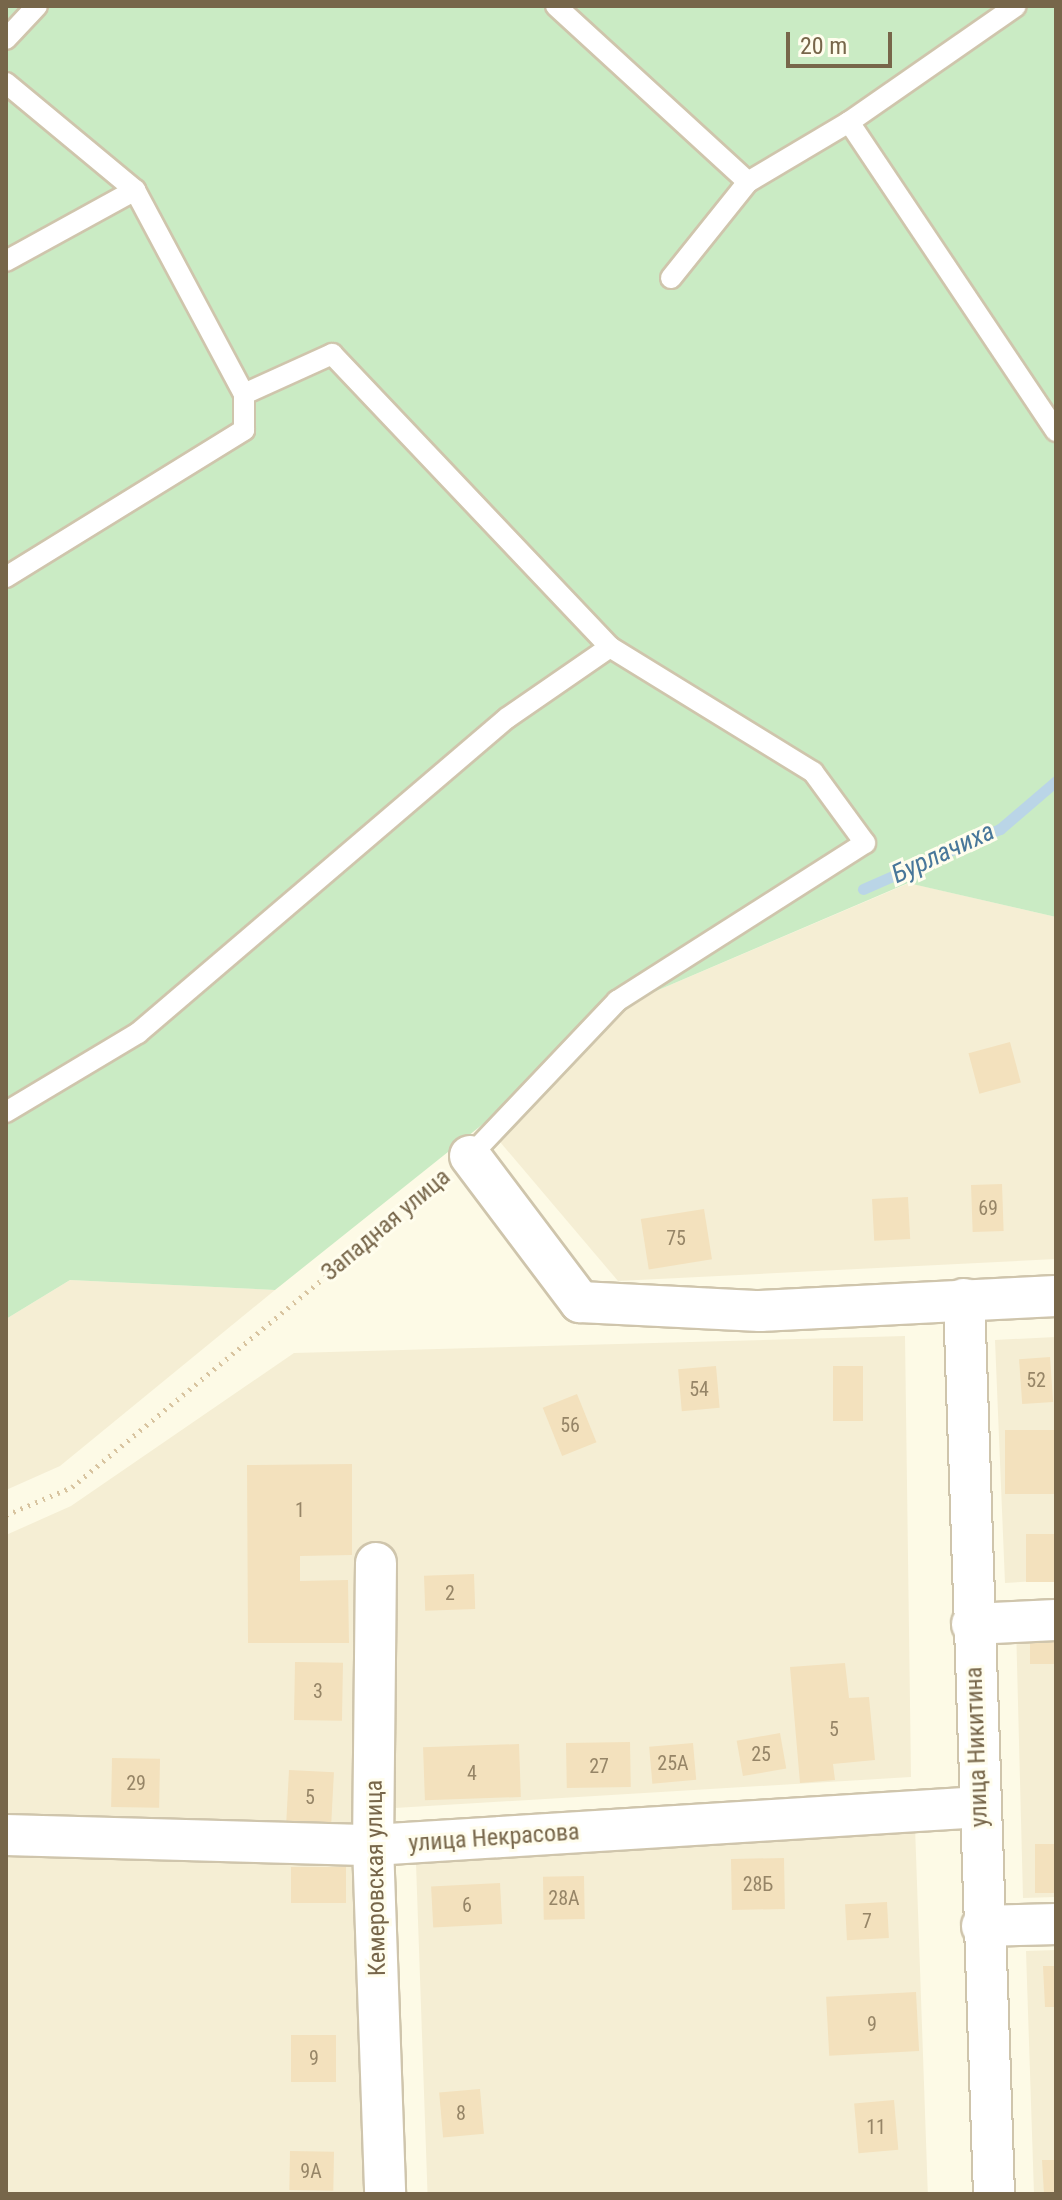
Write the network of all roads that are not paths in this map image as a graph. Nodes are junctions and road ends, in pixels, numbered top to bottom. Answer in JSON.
{"nodes":[{"id":1,"x":37,"y":6,"type":"edge"},
{"id":2,"x":556,"y":6,"type":"edge"},
{"id":3,"x":1016,"y":6,"type":"edge"},
{"id":4,"x":6,"y":39,"type":"edge"},
{"id":5,"x":6,"y":83,"type":"edge"},
{"id":6,"x":849,"y":122,"type":"junction"},
{"id":7,"x":748,"y":182,"type":"junction"},
{"id":8,"x":135,"y":190,"type":"junction"},
{"id":9,"x":6,"y":261,"type":"edge"},
{"id":10,"x":671,"y":278,"type":"dead end"},
{"id":11,"x":244,"y":394,"type":"junction"},
{"id":12,"x":1056,"y":431,"type":"edge"},
{"id":13,"x":6,"y":577,"type":"edge"},
{"id":14,"x":610,"y":647,"type":"junction"},
{"id":15,"x":6,"y":1112,"type":"edge"},
{"id":16,"x":470,"y":1156,"type":"joint"},
{"id":17,"x":1056,"y":1296,"type":"edge"},
{"id":18,"x":964,"y":1299,"type":"junction"},
{"id":19,"x":376,"y":1563,"type":"dead end"},
{"id":20,"x":1056,"y":1620,"type":"edge"},
{"id":21,"x":972,"y":1624,"type":"junction"},
{"id":22,"x":981,"y":1807,"type":"junction"},
{"id":23,"x":6,"y":1835,"type":"edge"},
{"id":24,"x":373,"y":1845,"type":"junction"},
{"id":25,"x":1056,"y":1924,"type":"edge"},
{"id":26,"x":982,"y":1926,"type":"junction"},
{"id":27,"x":385,"y":2194,"type":"edge"},
{"id":28,"x":994,"y":2194,"type":"edge"}],
"edges":[{"from":1,"to":4,"type":"lane"},
{"from":2,"to":7,"type":"lane"},
{"from":3,"to":6,"type":"lane"},
{"from":5,"to":8,"type":"lane"},
{"from":6,"to":7,"type":"lane"},
{"from":6,"to":12,"type":"lane"},
{"from":7,"to":10,"type":"lane"},
{"from":8,"to":9,"type":"lane"},
{"from":8,"to":11,"type":"lane"},
{"from":11,"to":13,"type":"lane"},
{"from":11,"to":14,"type":"lane"},
{"from":14,"to":15,"type":"lane"},
{"from":14,"to":16,"type":"lane"},
{"from":16,"to":18,"type":"street","name":"Западная улица"},
{"from":17,"to":18,"type":"street","name":"Западная улица"},
{"from":18,"to":21,"type":"street","name":"улица Никитина"},
{"from":19,"to":24,"type":"street","name":"Кемеровская улица"},
{"from":20,"to":21,"type":"street"},
{"from":21,"to":22,"type":"street","name":"улица Никитина"},
{"from":22,"to":24,"type":"street","name":"улица Некрасова"},
{"from":22,"to":26,"type":"street","name":"улица Никитина"},
{"from":23,"to":24,"type":"street","name":"улица Некрасова"},
{"from":24,"to":27,"type":"street","name":"Кемеровская улица"},
{"from":25,"to":26,"type":"street"},
{"from":26,"to":28,"type":"street","name":"улица Никитина"}]}
